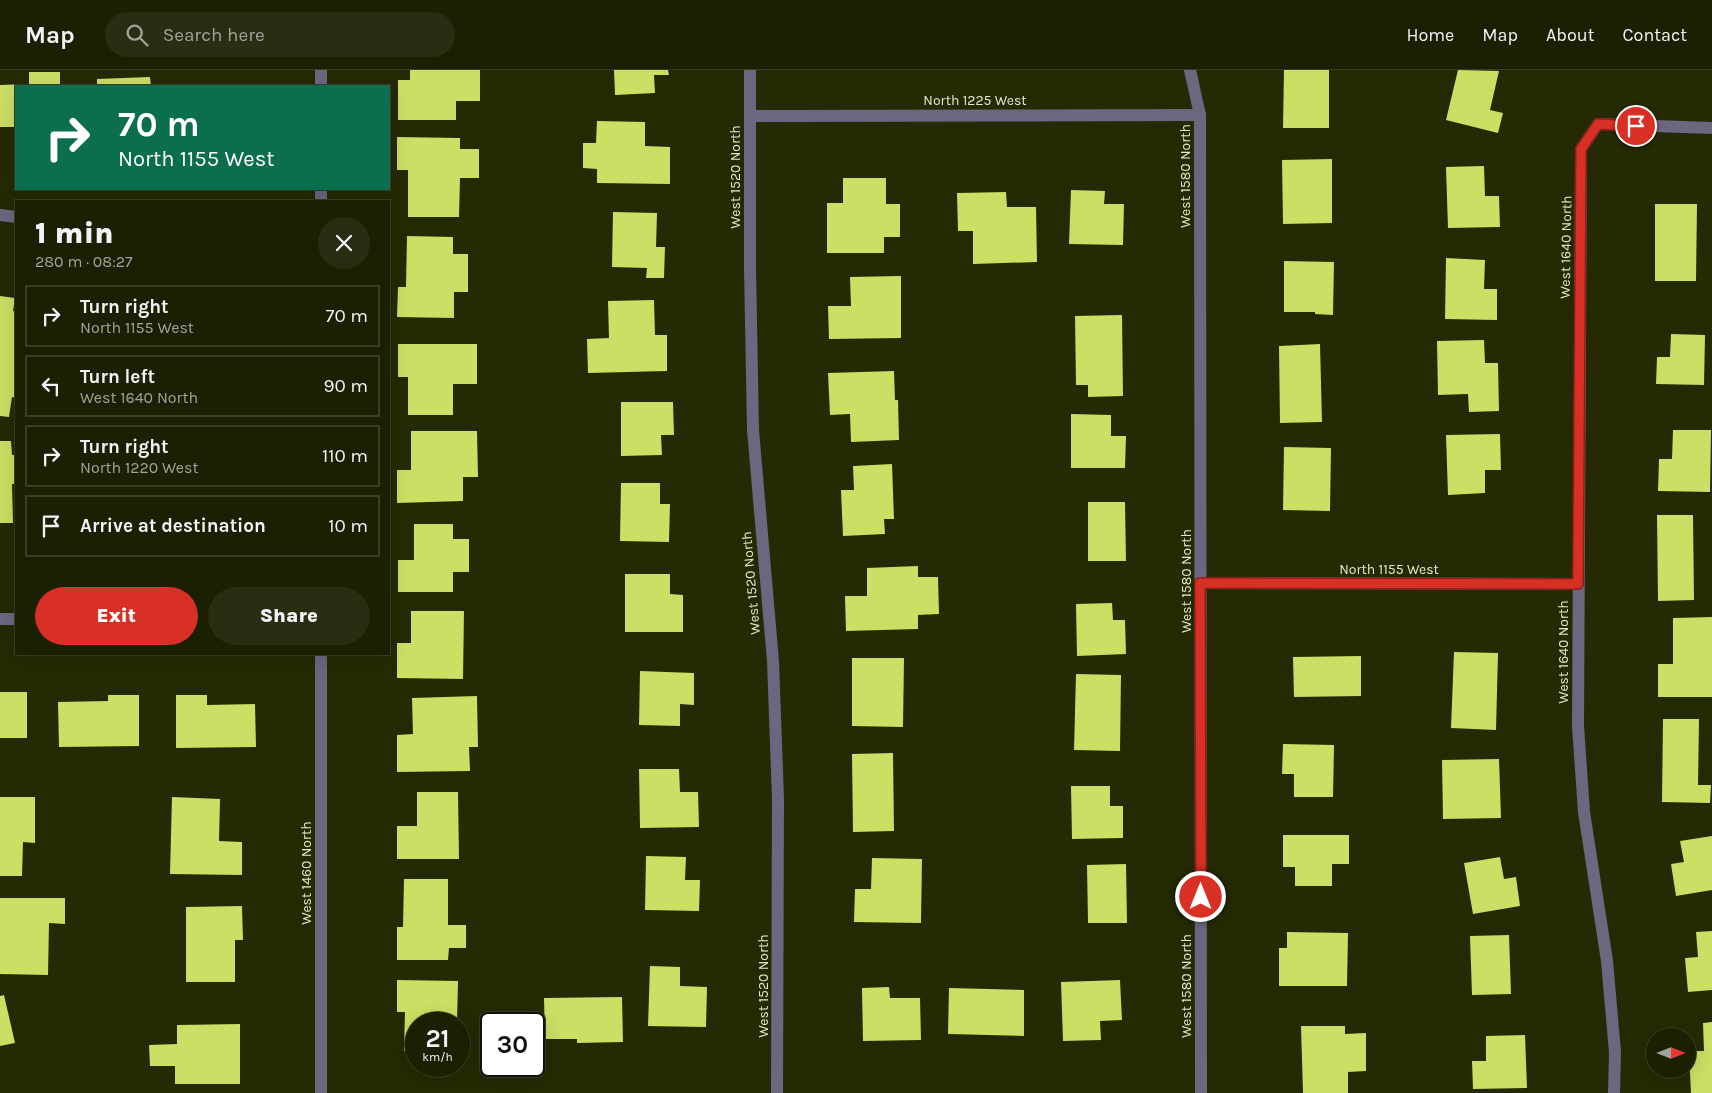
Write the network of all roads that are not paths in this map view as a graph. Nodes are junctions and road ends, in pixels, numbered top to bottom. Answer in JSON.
{"nodes":[{"id":1,"x":321,"y":70,"type":"edge"},
{"id":2,"x":750,"y":70,"type":"edge"},
{"id":3,"x":1190,"y":70,"type":"edge"},
{"id":4,"x":321,"y":85,"type":"edge"},
{"id":5,"x":1200,"y":115,"type":"junction"},
{"id":6,"x":750,"y":116,"type":"junction"},
{"id":7,"x":1712,"y":128,"type":"edge"},
{"id":8,"x":0,"y":215,"type":"edge"},
{"id":9,"x":15,"y":217,"type":"edge"},
{"id":10,"x":1200,"y":583,"type":"junction"},
{"id":11,"x":1578,"y":584,"type":"junction"},
{"id":12,"x":0,"y":619,"type":"edge"},
{"id":13,"x":15,"y":619,"type":"edge"},
{"id":14,"x":321,"y":655,"type":"edge"},
{"id":15,"x":321,"y":1093,"type":"edge"},
{"id":16,"x":777,"y":1093,"type":"edge"},
{"id":17,"x":1201,"y":1093,"type":"edge"},
{"id":18,"x":1614,"y":1093,"type":"edge"}],
"edges":[{"from":1,"to":4,"type":"street"},
{"from":2,"to":6,"type":"street","name":"West 1520 North"},
{"from":3,"to":5,"type":"street","name":"West 1580 North"},
{"from":5,"to":6,"type":"street","name":"North 1225 West"},
{"from":5,"to":10,"type":"street","name":"West 1580 North"},
{"from":6,"to":16,"type":"street","name":"West 1520 North"},
{"from":7,"to":11,"type":"street","name":"West 1640 North"},
{"from":8,"to":9,"type":"street"},
{"from":10,"to":11,"type":"street","name":"North 1155 West"},
{"from":10,"to":17,"type":"street","name":"West 1580 North"},
{"from":11,"to":18,"type":"street","name":"West 1640 North"},
{"from":12,"to":13,"type":"street"},
{"from":14,"to":15,"type":"street","name":"West 1460 North"}]}
